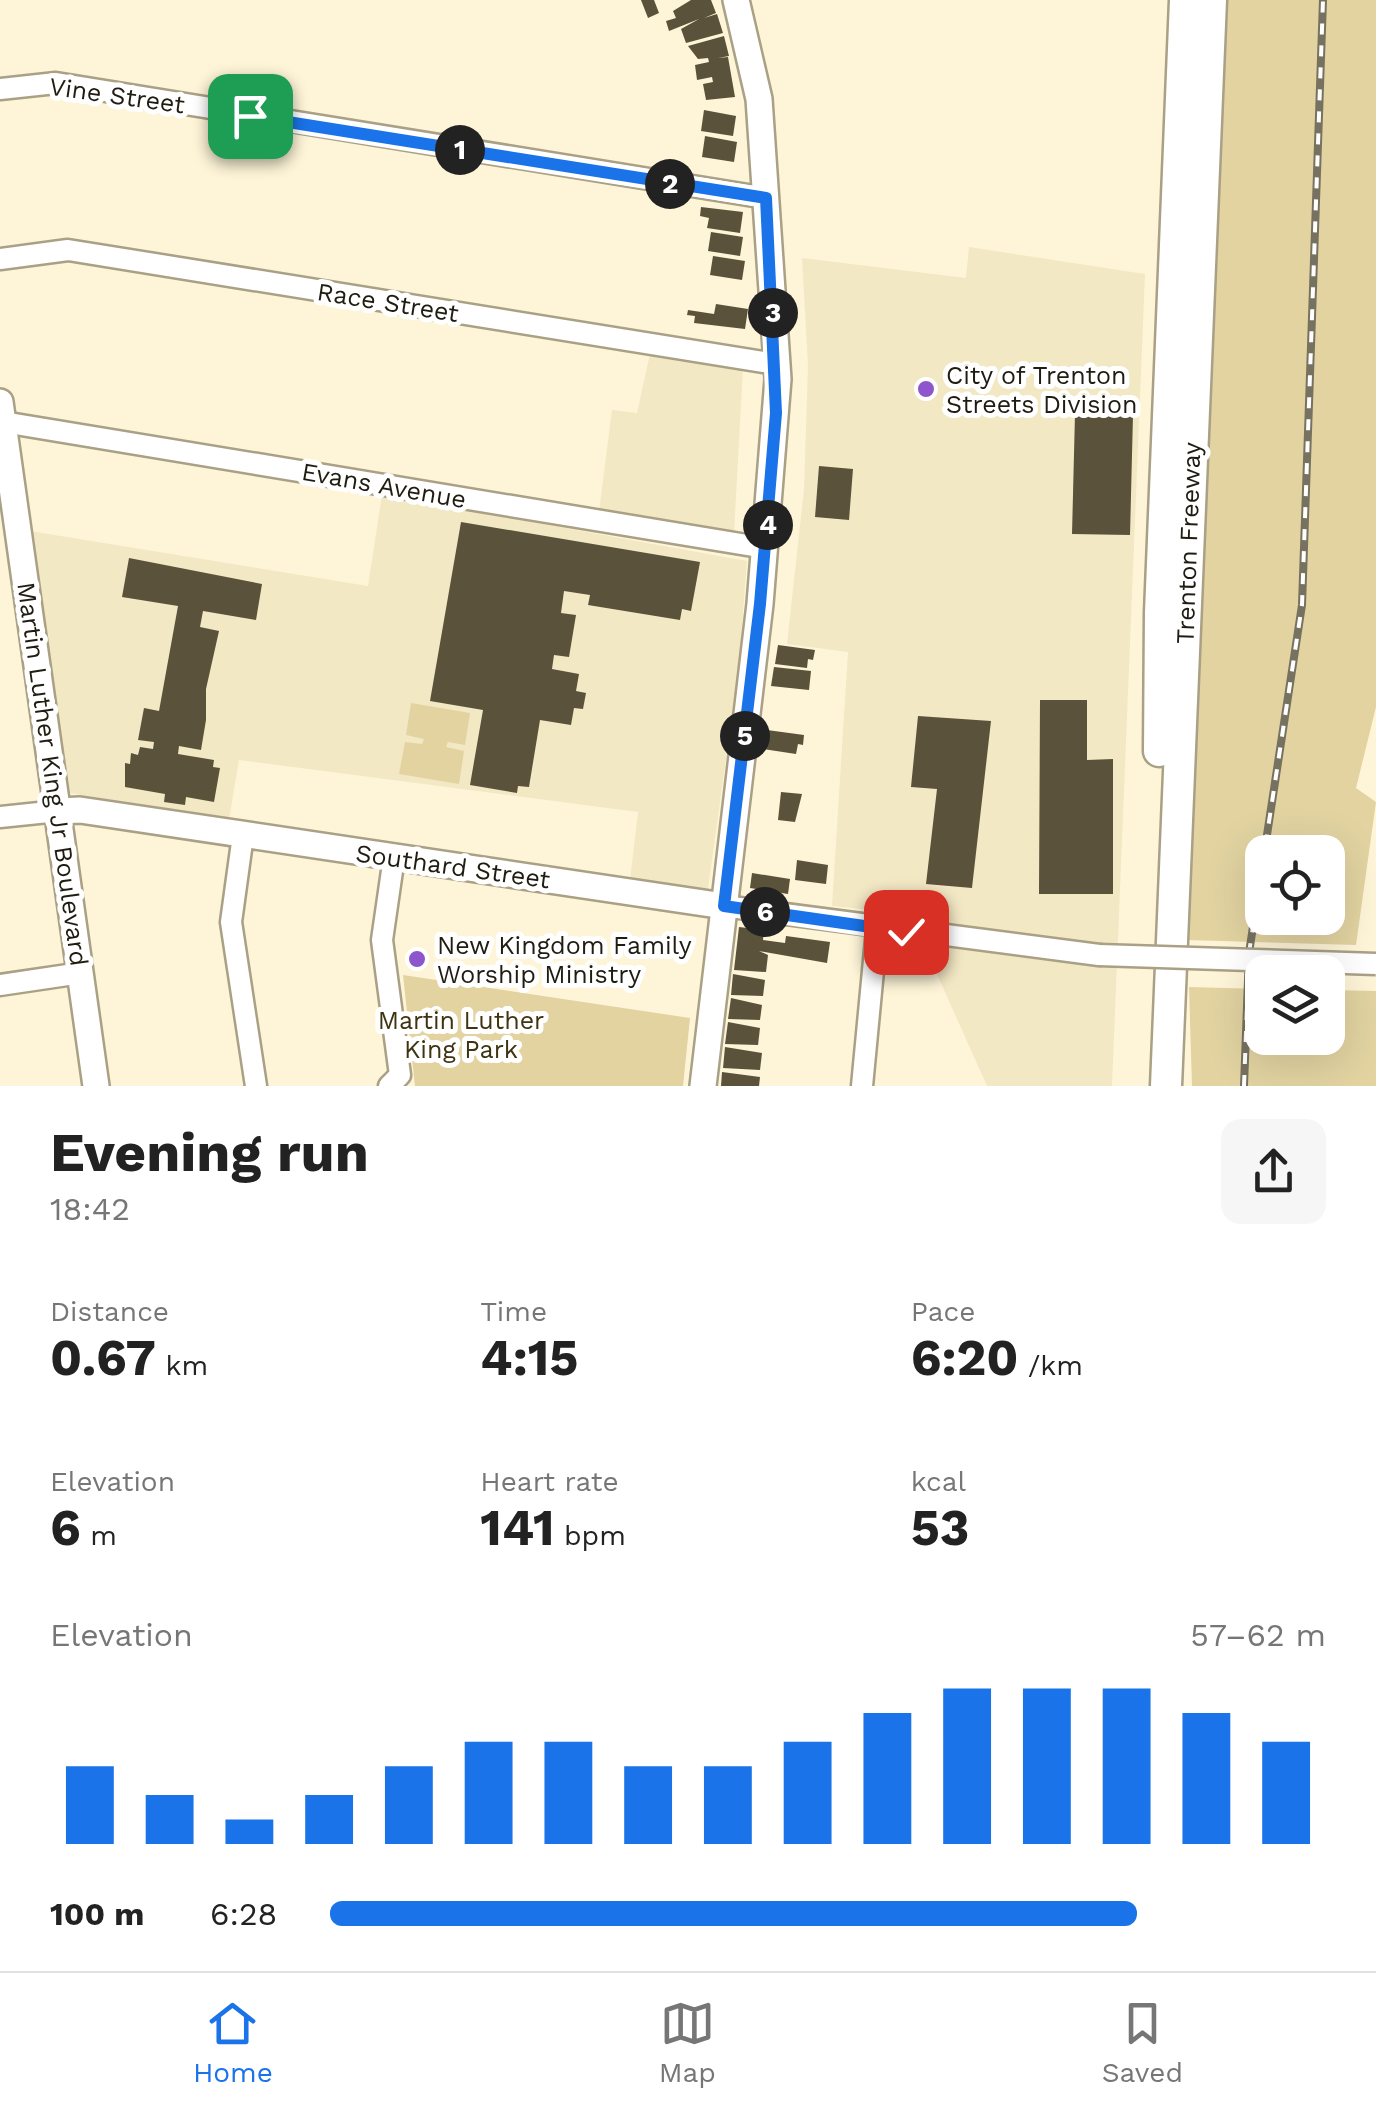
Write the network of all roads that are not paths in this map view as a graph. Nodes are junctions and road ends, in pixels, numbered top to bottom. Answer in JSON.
{"nodes":[{"id":1,"x":736,"y":0,"type":"edge"},
{"id":2,"x":1185,"y":0,"type":"edge"},
{"id":3,"x":1211,"y":0,"type":"edge"},
{"id":4,"x":0,"y":89,"type":"edge"},
{"id":5,"x":766,"y":198,"type":"junction"},
{"id":6,"x":0,"y":260,"type":"edge"},
{"id":7,"x":776,"y":364,"type":"junction"},
{"id":8,"x":2,"y":412,"type":"edge"},
{"id":9,"x":6,"y":492,"type":"edge"},
{"id":10,"x":765,"y":548,"type":"junction"},
{"id":11,"x":58,"y":811,"type":"junction"},
{"id":12,"x":0,"y":818,"type":"edge"},
{"id":13,"x":243,"y":835,"type":"junction"},
{"id":14,"x":394,"y":857,"type":"junction"},
{"id":15,"x":724,"y":906,"type":"junction"},
{"id":16,"x":878,"y":929,"type":"junction"},
{"id":17,"x":1376,"y":964,"type":"edge"},
{"id":18,"x":80,"y":973,"type":"junction"},
{"id":19,"x":0,"y":985,"type":"edge"},
{"id":20,"x":393,"y":1083,"type":"edge"},
{"id":21,"x":96,"y":1086,"type":"edge"},
{"id":22,"x":256,"y":1086,"type":"edge"},
{"id":23,"x":703,"y":1086,"type":"edge"},
{"id":24,"x":862,"y":1086,"type":"edge"},
{"id":25,"x":1146,"y":1086,"type":"edge"},
{"id":26,"x":1166,"y":1086,"type":"edge"}],
"edges":[{"from":1,"to":5,"type":"main road"},
{"from":2,"to":25,"type":"highway","name":"Trenton Freeway"},
{"from":3,"to":26,"type":"highway","name":"Trenton Freeway"},
{"from":4,"to":5,"type":"street","name":"Vine Street"},
{"from":5,"to":7,"type":"main road"},
{"from":6,"to":7,"type":"street","name":"Race Street"},
{"from":7,"to":10,"type":"main road"},
{"from":8,"to":9,"type":"main road","name":"Martin Luther King Jr Boulevard"},
{"from":8,"to":10,"type":"street","name":"Evans Avenue"},
{"from":9,"to":11,"type":"main road","name":"Martin Luther King Jr Boulevard"},
{"from":10,"to":15,"type":"main road"},
{"from":11,"to":12,"type":"street","name":"Southard Street"},
{"from":11,"to":13,"type":"main road","name":"Southard Street"},
{"from":11,"to":18,"type":"main road","name":"Martin Luther King Jr Boulevard"},
{"from":13,"to":14,"type":"main road","name":"Southard Street"},
{"from":13,"to":22,"type":"street"},
{"from":14,"to":15,"type":"main road","name":"Southard Street"},
{"from":14,"to":20,"type":"street"},
{"from":15,"to":16,"type":"street","name":"Southard Street"},
{"from":15,"to":23,"type":"main road"},
{"from":16,"to":17,"type":"street","name":"Southard Street","bridge":true},
{"from":16,"to":24,"type":"street"},
{"from":18,"to":19,"type":"street"},
{"from":18,"to":21,"type":"main road","name":"Martin Luther King Jr Boulevard"}]}
